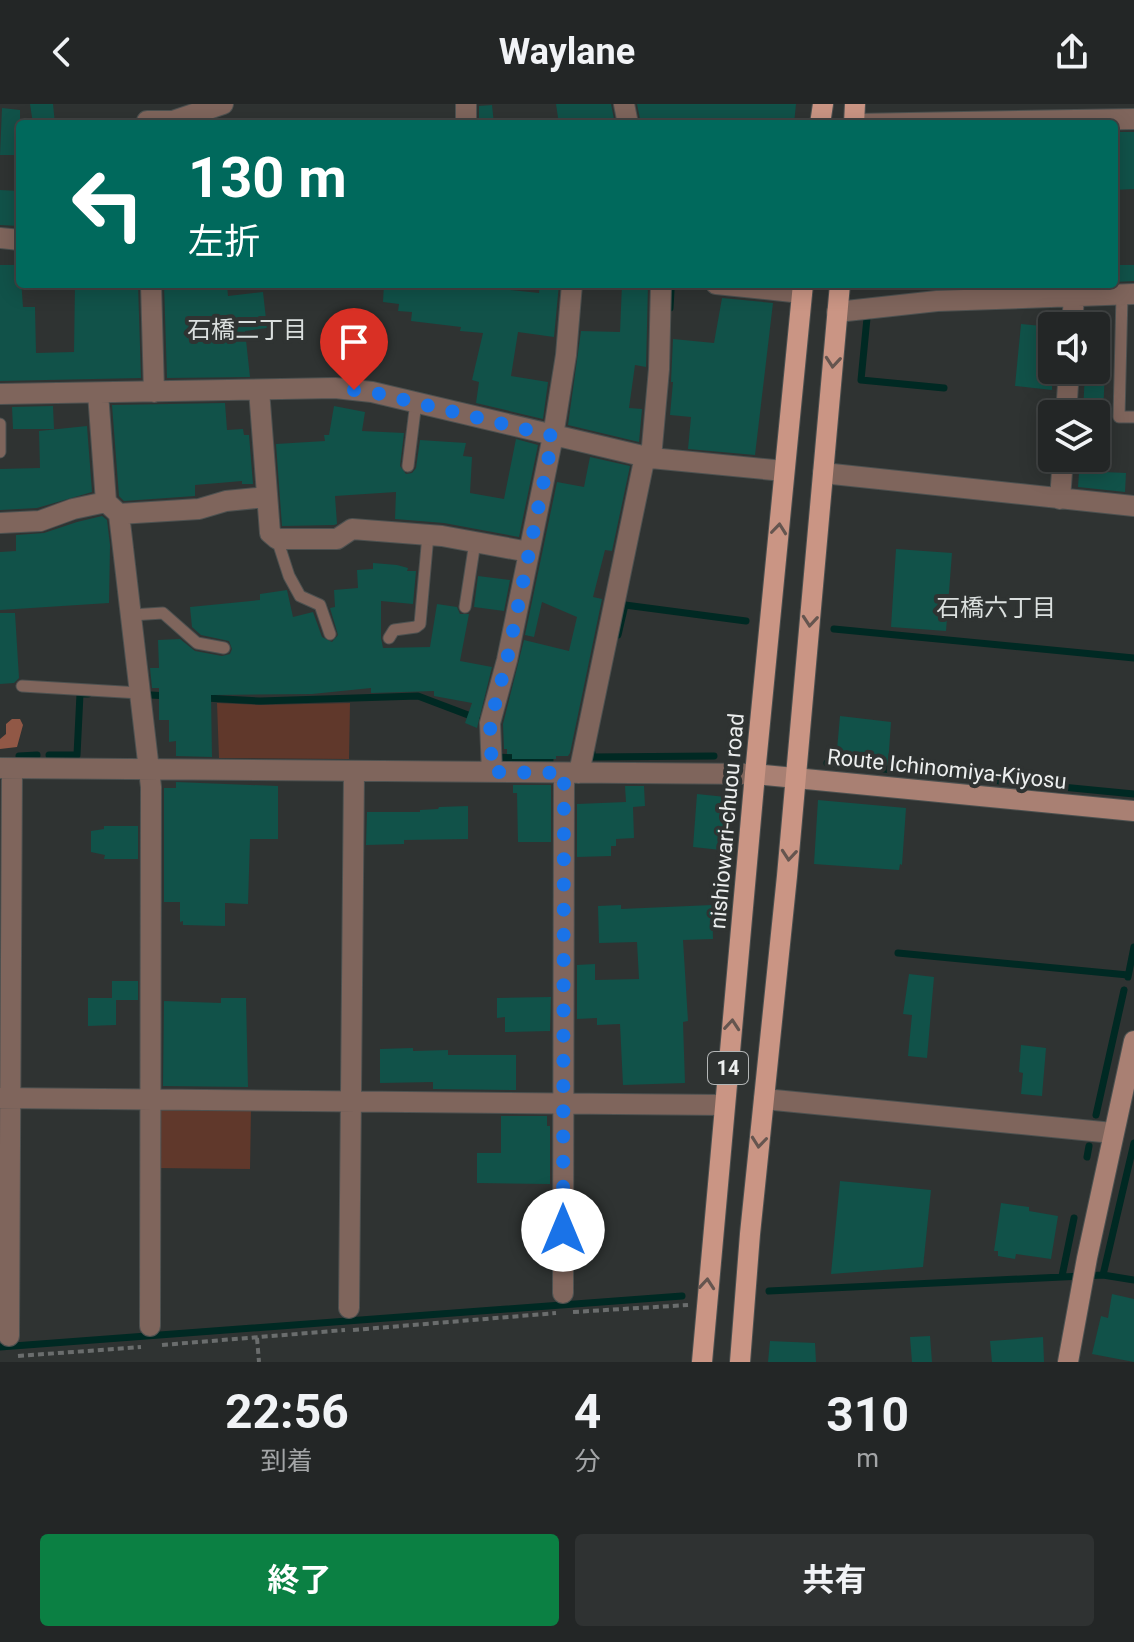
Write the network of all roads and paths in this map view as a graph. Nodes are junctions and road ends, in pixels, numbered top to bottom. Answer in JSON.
{"nodes":[{"id":1,"x":223,"y":104,"type":"edge"},
{"id":2,"x":1039,"y":112,"type":"edge"},
{"id":3,"x":145,"y":116,"type":"edge"},
{"id":4,"x":1134,"y":119,"type":"edge"},
{"id":5,"x":167,"y":120,"type":"edge"},
{"id":6,"x":176,"y":120,"type":"edge"},
{"id":7,"x":916,"y":120,"type":"edge"},
{"id":8,"x":151,"y":288,"type":"edge"},
{"id":9,"x":572,"y":288,"type":"edge"},
{"id":10,"x":661,"y":288,"type":"edge"},
{"id":11,"x":840,"y":288,"type":"edge"},
{"id":12,"x":803,"y":289,"type":"edge"},
{"id":13,"x":1128,"y":295,"type":"edge"},
{"id":14,"x":1074,"y":296,"type":"junction"},
{"id":15,"x":837,"y":312,"type":"junction"},
{"id":16,"x":1073,"y":312,"type":"edge"},
{"id":17,"x":259,"y":390,"type":"junction"},
{"id":18,"x":154,"y":392,"type":"junction"},
{"id":19,"x":98,"y":393,"type":"junction"},
{"id":20,"x":0,"y":394,"type":"edge"},
{"id":21,"x":416,"y":402,"type":"junction"},
{"id":22,"x":1134,"y":417,"type":"edge"},
{"id":23,"x":0,"y":424,"type":"edge"},
{"id":24,"x":553,"y":436,"type":"junction"},
{"id":25,"x":0,"y":452,"type":"edge"},
{"id":26,"x":648,"y":457,"type":"junction"},
{"id":27,"x":408,"y":466,"type":"dead end"},
{"id":28,"x":784,"y":471,"type":"junction"},
{"id":29,"x":1062,"y":472,"type":"edge"},
{"id":30,"x":823,"y":473,"type":"junction"},
{"id":31,"x":267,"y":497,"type":"junction"},
{"id":32,"x":1060,"y":499,"type":"junction"},
{"id":33,"x":1134,"y":506,"type":"edge"},
{"id":34,"x":113,"y":508,"type":"junction"},
{"id":35,"x":0,"y":523,"type":"edge"},
{"id":36,"x":428,"y":535,"type":"junction"},
{"id":37,"x":277,"y":539,"type":"junction"},
{"id":38,"x":475,"y":542,"type":"junction"},
{"id":39,"x":529,"y":552,"type":"junction"},
{"id":40,"x":465,"y":607,"type":"dead end"},
{"id":41,"x":131,"y":615,"type":"junction"},
{"id":42,"x":330,"y":634,"type":"dead end"},
{"id":43,"x":389,"y":638,"type":"dead end"},
{"id":44,"x":224,"y":648,"type":"dead end"},
{"id":45,"x":22,"y":686,"type":"dead end"},
{"id":46,"x":140,"y":693,"type":"junction"},
{"id":47,"x":6,"y":768,"type":"edge"},
{"id":48,"x":149,"y":770,"type":"junction"},
{"id":49,"x":354,"y":771,"type":"junction"},
{"id":50,"x":492,"y":772,"type":"junction"},
{"id":51,"x":572,"y":773,"type":"junction"},
{"id":52,"x":755,"y":774,"type":"junction"},
{"id":53,"x":796,"y":778,"type":"junction"},
{"id":54,"x":1134,"y":811,"type":"edge"},
{"id":55,"x":1134,"y":1041,"type":"edge"},
{"id":56,"x":5,"y":1098,"type":"edge"},
{"id":57,"x":764,"y":1099,"type":"junction"},
{"id":58,"x":150,"y":1100,"type":"junction"},
{"id":59,"x":351,"y":1101,"type":"junction"},
{"id":60,"x":563,"y":1103,"type":"junction"},
{"id":61,"x":724,"y":1105,"type":"junction"},
{"id":62,"x":1113,"y":1133,"type":"junction"},
{"id":63,"x":563,"y":1293,"type":"dead end"},
{"id":64,"x":349,"y":1308,"type":"dead end"},
{"id":65,"x":150,"y":1326,"type":"dead end"},
{"id":66,"x":9,"y":1336,"type":"dead end"},
{"id":67,"x":257,"y":1338,"type":"dead end"},
{"id":68,"x":259,"y":1362,"type":"edge"},
{"id":69,"x":702,"y":1362,"type":"edge"},
{"id":70,"x":740,"y":1362,"type":"edge"},
{"id":71,"x":1068,"y":1362,"type":"edge"}],
"edges":[{"from":1,"to":6,"type":"street"},
{"from":2,"to":4,"type":"street"},
{"from":2,"to":7,"type":"street"},
{"from":3,"to":5,"type":"street"},
{"from":8,"to":18,"type":"street"},
{"from":9,"to":24,"type":"street"},
{"from":10,"to":26,"type":"street"},
{"from":11,"to":15,"type":"main road","number":"14"},
{"from":12,"to":28,"type":"main road","name":"nishiowari-chuou road","number":"14"},
{"from":13,"to":14,"type":"street"},
{"from":13,"to":22,"type":"lane"},
{"from":14,"to":15,"type":"street"},
{"from":14,"to":16,"type":"street"},
{"from":15,"to":30,"type":"main road","number":"14","one_way":true},
{"from":17,"to":18,"type":"street"},
{"from":17,"to":21,"type":"street"},
{"from":17,"to":31,"type":"street"},
{"from":18,"to":19,"type":"street"},
{"from":19,"to":20,"type":"street"},
{"from":19,"to":34,"type":"street"},
{"from":21,"to":24,"type":"street"},
{"from":21,"to":27,"type":"lane"},
{"from":23,"to":25,"type":"lane"},
{"from":24,"to":26,"type":"street"},
{"from":24,"to":39,"type":"street"},
{"from":26,"to":28,"type":"street"},
{"from":26,"to":51,"type":"street"},
{"from":52,"to":28,"type":"main road","name":"nishiowari-chuou road","number":"14","one_way":true},
{"from":29,"to":32,"type":"street"},
{"from":30,"to":32,"type":"street"},
{"from":30,"to":53,"type":"main road","number":"14","one_way":true},
{"from":31,"to":34,"type":"street"},
{"from":31,"to":37,"type":"street"},
{"from":32,"to":33,"type":"street"},
{"from":34,"to":35,"type":"street"},
{"from":34,"to":41,"type":"street"},
{"from":36,"to":37,"type":"street"},
{"from":36,"to":38,"type":"street"},
{"from":36,"to":43,"type":"lane"},
{"from":37,"to":42,"type":"lane"},
{"from":38,"to":39,"type":"street"},
{"from":38,"to":40,"type":"lane"},
{"from":39,"to":50,"type":"street"},
{"from":41,"to":44,"type":"lane"},
{"from":41,"to":46,"type":"street"},
{"from":45,"to":46,"type":"lane"},
{"from":46,"to":48,"type":"street"},
{"from":47,"to":48,"type":"street"},
{"from":47,"to":56,"type":"street"},
{"from":48,"to":49,"type":"street"},
{"from":48,"to":58,"type":"street"},
{"from":49,"to":50,"type":"street"},
{"from":49,"to":59,"type":"street"},
{"from":50,"to":51,"type":"street"},
{"from":51,"to":52,"type":"street"},
{"from":51,"to":60,"type":"street"},
{"from":52,"to":53,"type":"main road","name":"Route Ichinomiya-Kiyosu"},
{"from":61,"to":52,"type":"main road","name":"nishiowari-chuou road","number":"14","one_way":true},
{"from":53,"to":54,"type":"main road","name":"Route Ichinomiya-Kiyosu"},
{"from":53,"to":57,"type":"main road","number":"14","one_way":true},
{"from":55,"to":62,"type":"main road"},
{"from":56,"to":58,"type":"street"},
{"from":56,"to":66,"type":"street"},
{"from":57,"to":62,"type":"street"},
{"from":57,"to":70,"type":"main road","number":"14","one_way":true},
{"from":58,"to":59,"type":"street"},
{"from":58,"to":65,"type":"street"},
{"from":59,"to":60,"type":"street"},
{"from":59,"to":64,"type":"street"},
{"from":60,"to":61,"type":"street"},
{"from":60,"to":63,"type":"street"},
{"from":69,"to":61,"type":"main road","name":"nishiowari-chuou road","number":"14","one_way":true},
{"from":62,"to":71,"type":"main road"},
{"from":67,"to":68,"type":"path"}]}
